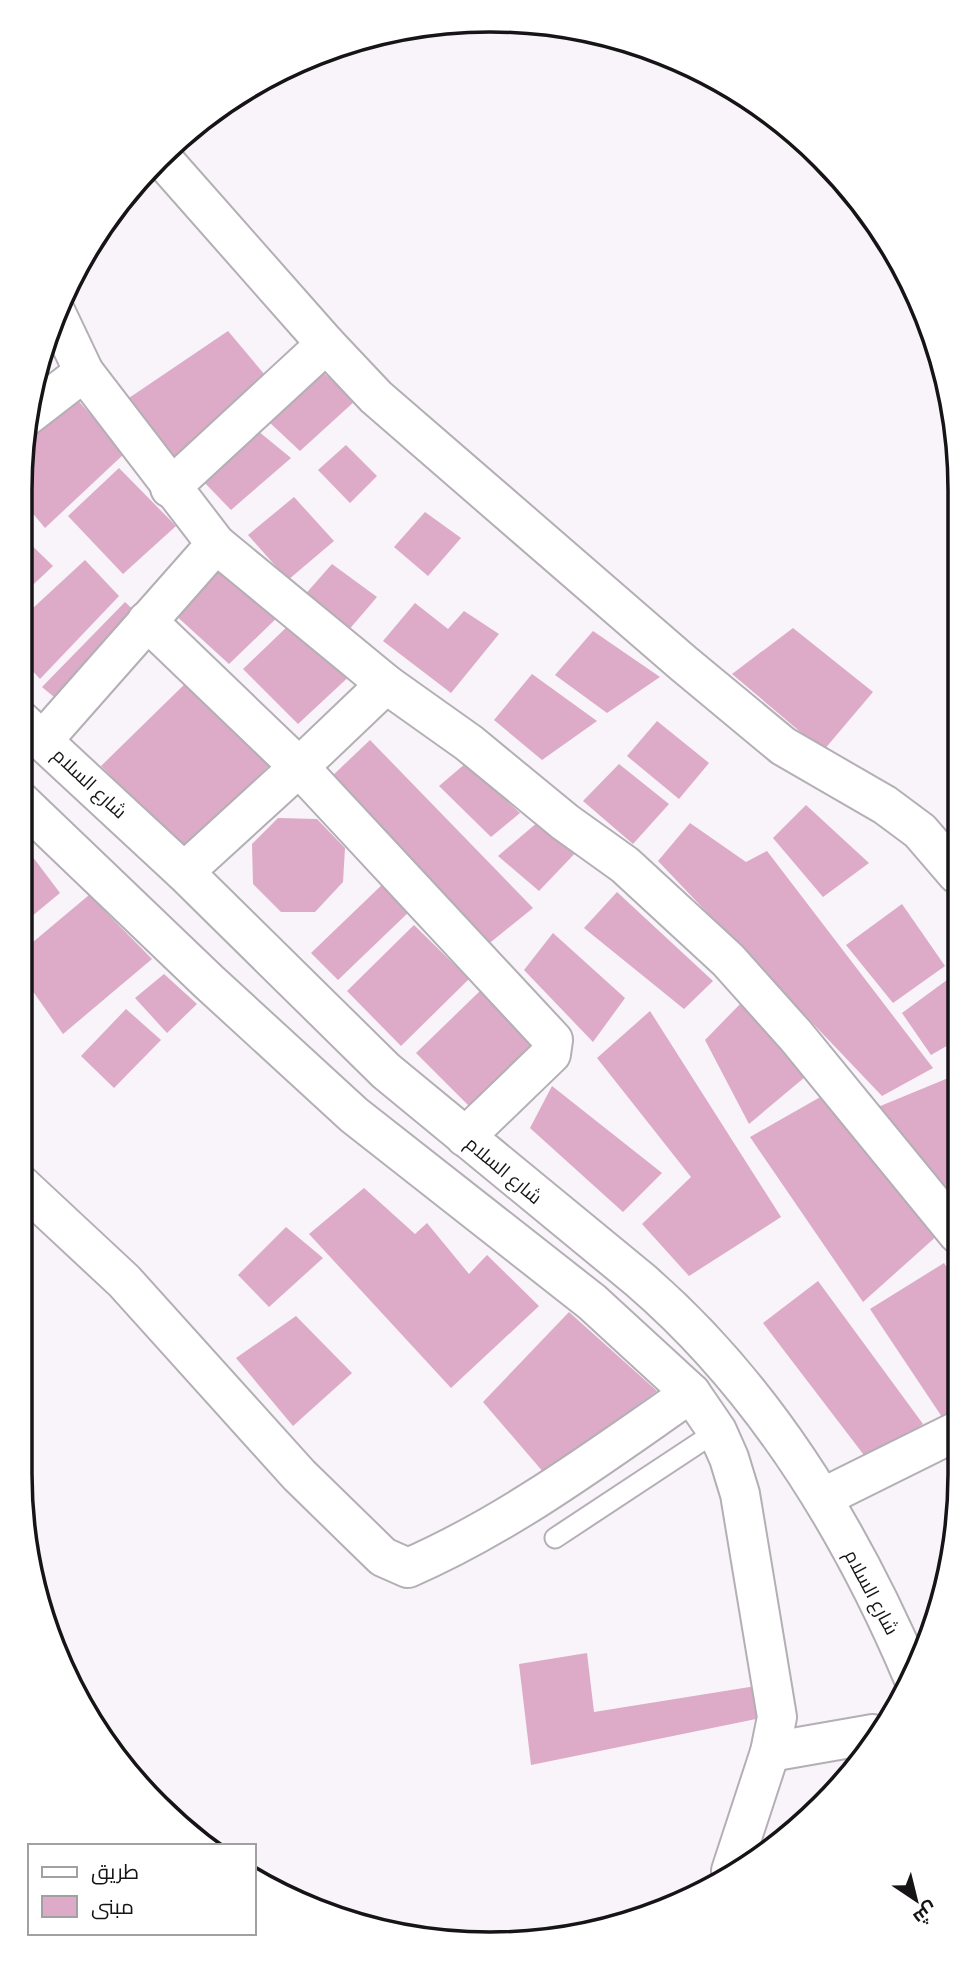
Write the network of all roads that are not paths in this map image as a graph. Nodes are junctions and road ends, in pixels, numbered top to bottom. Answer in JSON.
{"nodes":[{"id":1,"x":168,"y":165,"type":"edge"},
{"id":2,"x":62,"y":325,"type":"edge"},
{"id":3,"x":326,"y":344,"type":"junction"},
{"id":4,"x":84,"y":372,"type":"junction"},
{"id":5,"x":39,"y":407,"type":"edge"},
{"id":6,"x":170,"y":488,"type":"junction"},
{"id":7,"x":216,"y":544,"type":"junction"},
{"id":8,"x":147,"y":621,"type":"junction"},
{"id":9,"x":386,"y":684,"type":"junction"},
{"id":10,"x":32,"y":729,"type":"edge"},
{"id":11,"x":32,"y":731,"type":"edge"},
{"id":12,"x":299,"y":767,"type":"junction"},
{"id":13,"x":32,"y":813,"type":"edge"},
{"id":14,"x":948,"y":864,"type":"edge"},
{"id":15,"x":184,"y":872,"type":"junction"},
{"id":16,"x":465,"y":1137,"type":"junction"},
{"id":17,"x":32,"y":1195,"type":"edge"},
{"id":18,"x":948,"y":1222,"type":"edge"},
{"id":19,"x":691,"y":1393,"type":"junction"},
{"id":20,"x":717,"y":1431,"type":"junction"},
{"id":21,"x":948,"y":1435,"type":"edge"},
{"id":22,"x":822,"y":1498,"type":"junction"},
{"id":23,"x":555,"y":1538,"type":"dead end"},
{"id":24,"x":907,"y":1662,"type":"edge"},
{"id":25,"x":865,"y":1735,"type":"edge"},
{"id":26,"x":770,"y":1752,"type":"junction"},
{"id":27,"x":735,"y":1860,"type":"edge"}],
"edges":[{"from":1,"to":3,"type":"street"},
{"from":2,"to":4,"type":"street"},
{"from":3,"to":6,"type":"street"},
{"from":3,"to":14,"type":"street"},
{"from":4,"to":5,"type":"street"},
{"from":4,"to":6,"type":"street"},
{"from":6,"to":7,"type":"street"},
{"from":7,"to":8,"type":"street"},
{"from":7,"to":9,"type":"street"},
{"from":8,"to":10,"type":"street"},
{"from":8,"to":12,"type":"street"},
{"from":9,"to":12,"type":"street"},
{"from":9,"to":18,"type":"street"},
{"from":11,"to":15,"type":"street","name":"شارع السلام"},
{"from":12,"to":15,"type":"street"},
{"from":12,"to":16,"type":"street"},
{"from":13,"to":19,"type":"street"},
{"from":15,"to":16,"type":"street","name":"شارع السلام"},
{"from":16,"to":22,"type":"street","name":"شارع السلام"},
{"from":17,"to":19,"type":"street"},
{"from":19,"to":20,"type":"street"},
{"from":20,"to":23,"type":"lane"},
{"from":20,"to":26,"type":"street"},
{"from":21,"to":22,"type":"street"},
{"from":22,"to":24,"type":"street","name":"شارع السلام"},
{"from":25,"to":26,"type":"street"},
{"from":26,"to":27,"type":"street"}]}
